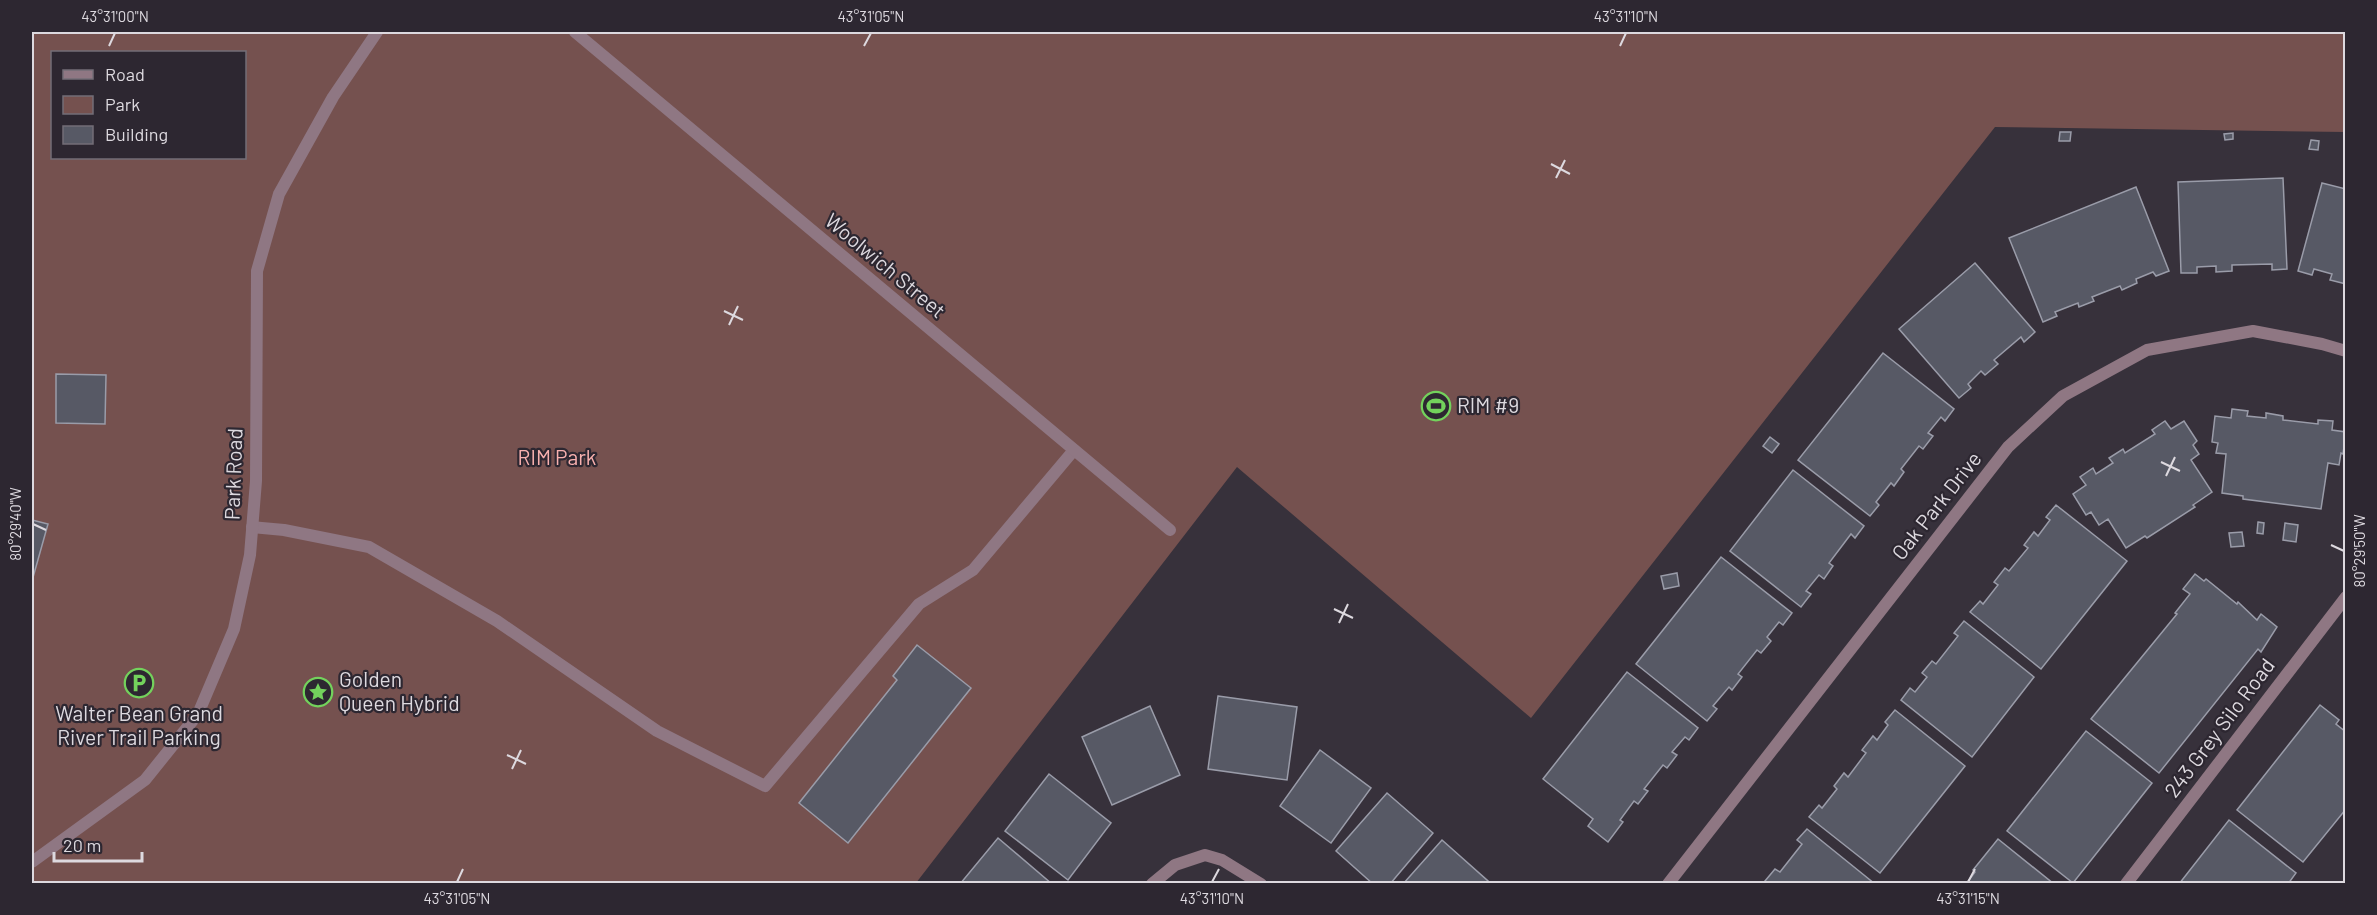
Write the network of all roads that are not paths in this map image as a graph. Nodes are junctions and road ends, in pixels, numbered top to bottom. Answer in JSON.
{"nodes":[{"id":1,"x":377,"y":32,"type":"edge"},
{"id":2,"x":575,"y":32,"type":"edge"},
{"id":3,"x":2346,"y":351,"type":"edge"},
{"id":4,"x":1074,"y":450,"type":"junction"},
{"id":5,"x":252,"y":527,"type":"junction"},
{"id":6,"x":1170,"y":530,"type":"dead end"},
{"id":7,"x":2346,"y":597,"type":"edge"},
{"id":8,"x":32,"y":862,"type":"edge"},
{"id":9,"x":1152,"y":884,"type":"edge"},
{"id":10,"x":1261,"y":884,"type":"edge"},
{"id":11,"x":1668,"y":884,"type":"edge"},
{"id":12,"x":2126,"y":884,"type":"edge"}],
"edges":[{"from":1,"to":5,"type":"street","name":"Park Road"},
{"from":2,"to":4,"type":"street","name":"Woolwich Street"},
{"from":3,"to":11,"type":"street","name":"Oak Park Drive"},
{"from":4,"to":5,"type":"street"},
{"from":4,"to":6,"type":"street","name":"Woolwich Street"},
{"from":5,"to":8,"type":"street","name":"Park Road"},
{"from":7,"to":12,"type":"street","name":"243 Grey Silo Road"},
{"from":9,"to":10,"type":"street"}]}
